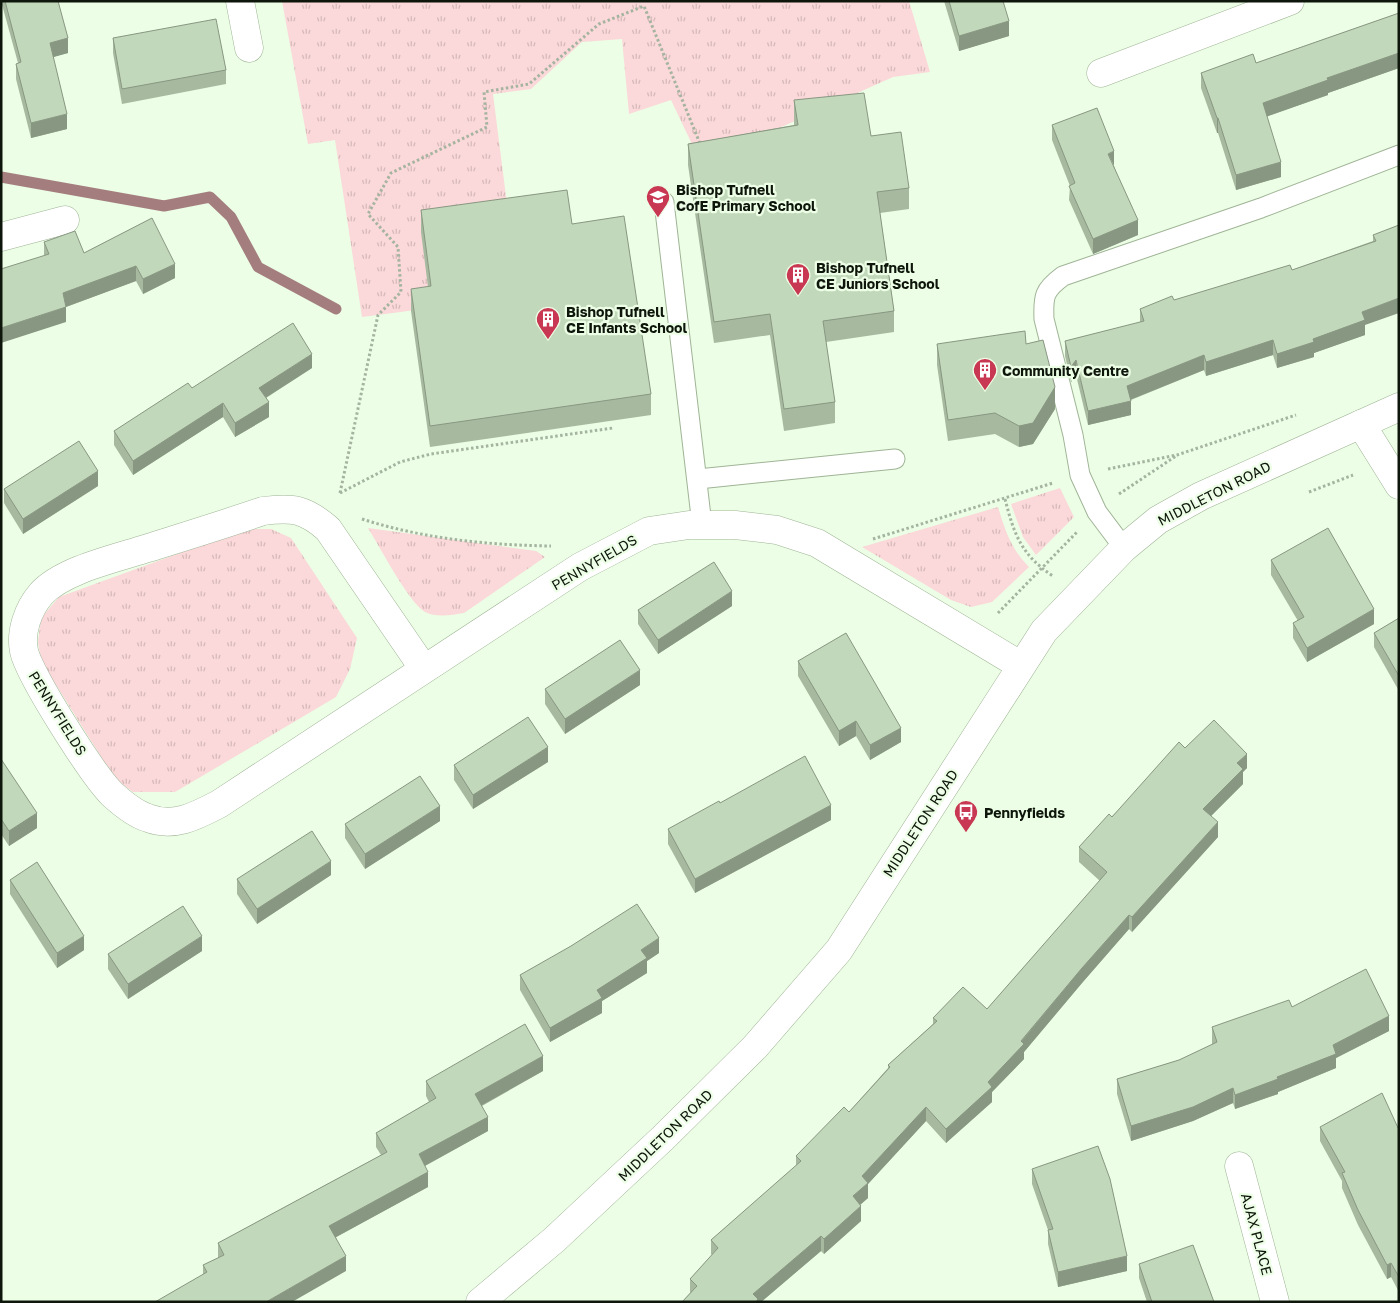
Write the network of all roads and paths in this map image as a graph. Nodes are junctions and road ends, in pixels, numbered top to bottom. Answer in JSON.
{"nodes":[{"id":1,"x":240,"y":1,"type":"edge"},
{"id":2,"x":1290,"y":1,"type":"edge"},
{"id":3,"x":249,"y":48,"type":"dead end"},
{"id":4,"x":1101,"y":73,"type":"dead end"},
{"id":5,"x":701,"y":147,"type":"edge"},
{"id":6,"x":1399,"y":155,"type":"edge"},
{"id":7,"x":664,"y":202,"type":"dead end"},
{"id":8,"x":64,"y":220,"type":"dead end"},
{"id":9,"x":1,"y":237,"type":"edge"},
{"id":10,"x":1399,"y":407,"type":"edge"},
{"id":11,"x":1297,"y":414,"type":"dead end"},
{"id":12,"x":1361,"y":424,"type":"junction"},
{"id":13,"x":613,"y":428,"type":"dead end"},
{"id":14,"x":1177,"y":455,"type":"junction"},
{"id":15,"x":895,"y":459,"type":"dead end"},
{"id":16,"x":1359,"y":472,"type":"dead end"},
{"id":17,"x":1080,"y":475,"type":"junction"},
{"id":18,"x":698,"y":479,"type":"junction"},
{"id":19,"x":1399,"y":485,"type":"edge"},
{"id":20,"x":1310,"y":492,"type":"dead end"},
{"id":21,"x":340,"y":493,"type":"junction"},
{"id":22,"x":1004,"y":499,"type":"junction"},
{"id":23,"x":1097,"y":512,"type":"junction"},
{"id":24,"x":311,"y":514,"type":"junction"},
{"id":25,"x":360,"y":519,"type":"dead end"},
{"id":26,"x":702,"y":525,"type":"junction"},
{"id":27,"x":558,"y":546,"type":"dead end"},
{"id":28,"x":1124,"y":548,"type":"junction"},
{"id":29,"x":832,"y":551,"type":"junction"},
{"id":30,"x":1041,"y":568,"type":"junction"},
{"id":31,"x":1078,"y":593,"type":"junction"},
{"id":32,"x":975,"y":637,"type":"junction"},
{"id":33,"x":1020,"y":665,"type":"junction"},
{"id":34,"x":424,"y":669,"type":"junction"},
{"id":35,"x":1239,"y":1166,"type":"dead end"},
{"id":36,"x":480,"y":1302,"type":"edge"},
{"id":37,"x":1275,"y":1302,"type":"edge"}],
"edges":[{"from":1,"to":3,"type":"street"},
{"from":2,"to":4,"type":"street"},
{"from":5,"to":21,"type":"path"},
{"from":6,"to":17,"type":"lane"},
{"from":7,"to":18,"type":"lane"},
{"from":8,"to":9,"type":"street"},
{"from":10,"to":12,"type":"street","name":"MIDDLETON ROAD"},
{"from":11,"to":14,"type":"path"},
{"from":12,"to":19,"type":"street"},
{"from":12,"to":28,"type":"street","name":"MIDDLETON ROAD"},
{"from":13,"to":21,"type":"path"},
{"from":14,"to":17,"type":"path"},
{"from":14,"to":23,"type":"path"},
{"from":15,"to":18,"type":"lane"},
{"from":16,"to":20,"type":"path"},
{"from":17,"to":22,"type":"path"},
{"from":17,"to":23,"type":"lane"},
{"from":18,"to":26,"type":"lane"},
{"from":21,"to":24,"type":"path"},
{"from":22,"to":29,"type":"path"},
{"from":22,"to":30,"type":"path"},
{"from":23,"to":28,"type":"lane"},
{"from":23,"to":30,"type":"path"},
{"from":24,"to":34,"type":"street","name":"PENNYFIELDS"},
{"from":24,"to":34,"type":"street","name":"PENNYFIELDS"},
{"from":25,"to":27,"type":"path"},
{"from":26,"to":29,"type":"street","name":"PENNYFIELDS"},
{"from":26,"to":34,"type":"street","name":"PENNYFIELDS"},
{"from":28,"to":31,"type":"street","name":"MIDDLETON ROAD"},
{"from":29,"to":32,"type":"street","name":"PENNYFIELDS"},
{"from":30,"to":31,"type":"path"},
{"from":30,"to":32,"type":"path"},
{"from":31,"to":33,"type":"street","name":"MIDDLETON ROAD"},
{"from":32,"to":33,"type":"street","name":"PENNYFIELDS"},
{"from":33,"to":36,"type":"street","name":"MIDDLETON ROAD"},
{"from":35,"to":37,"type":"street","name":"AJAX PLACE"}]}
